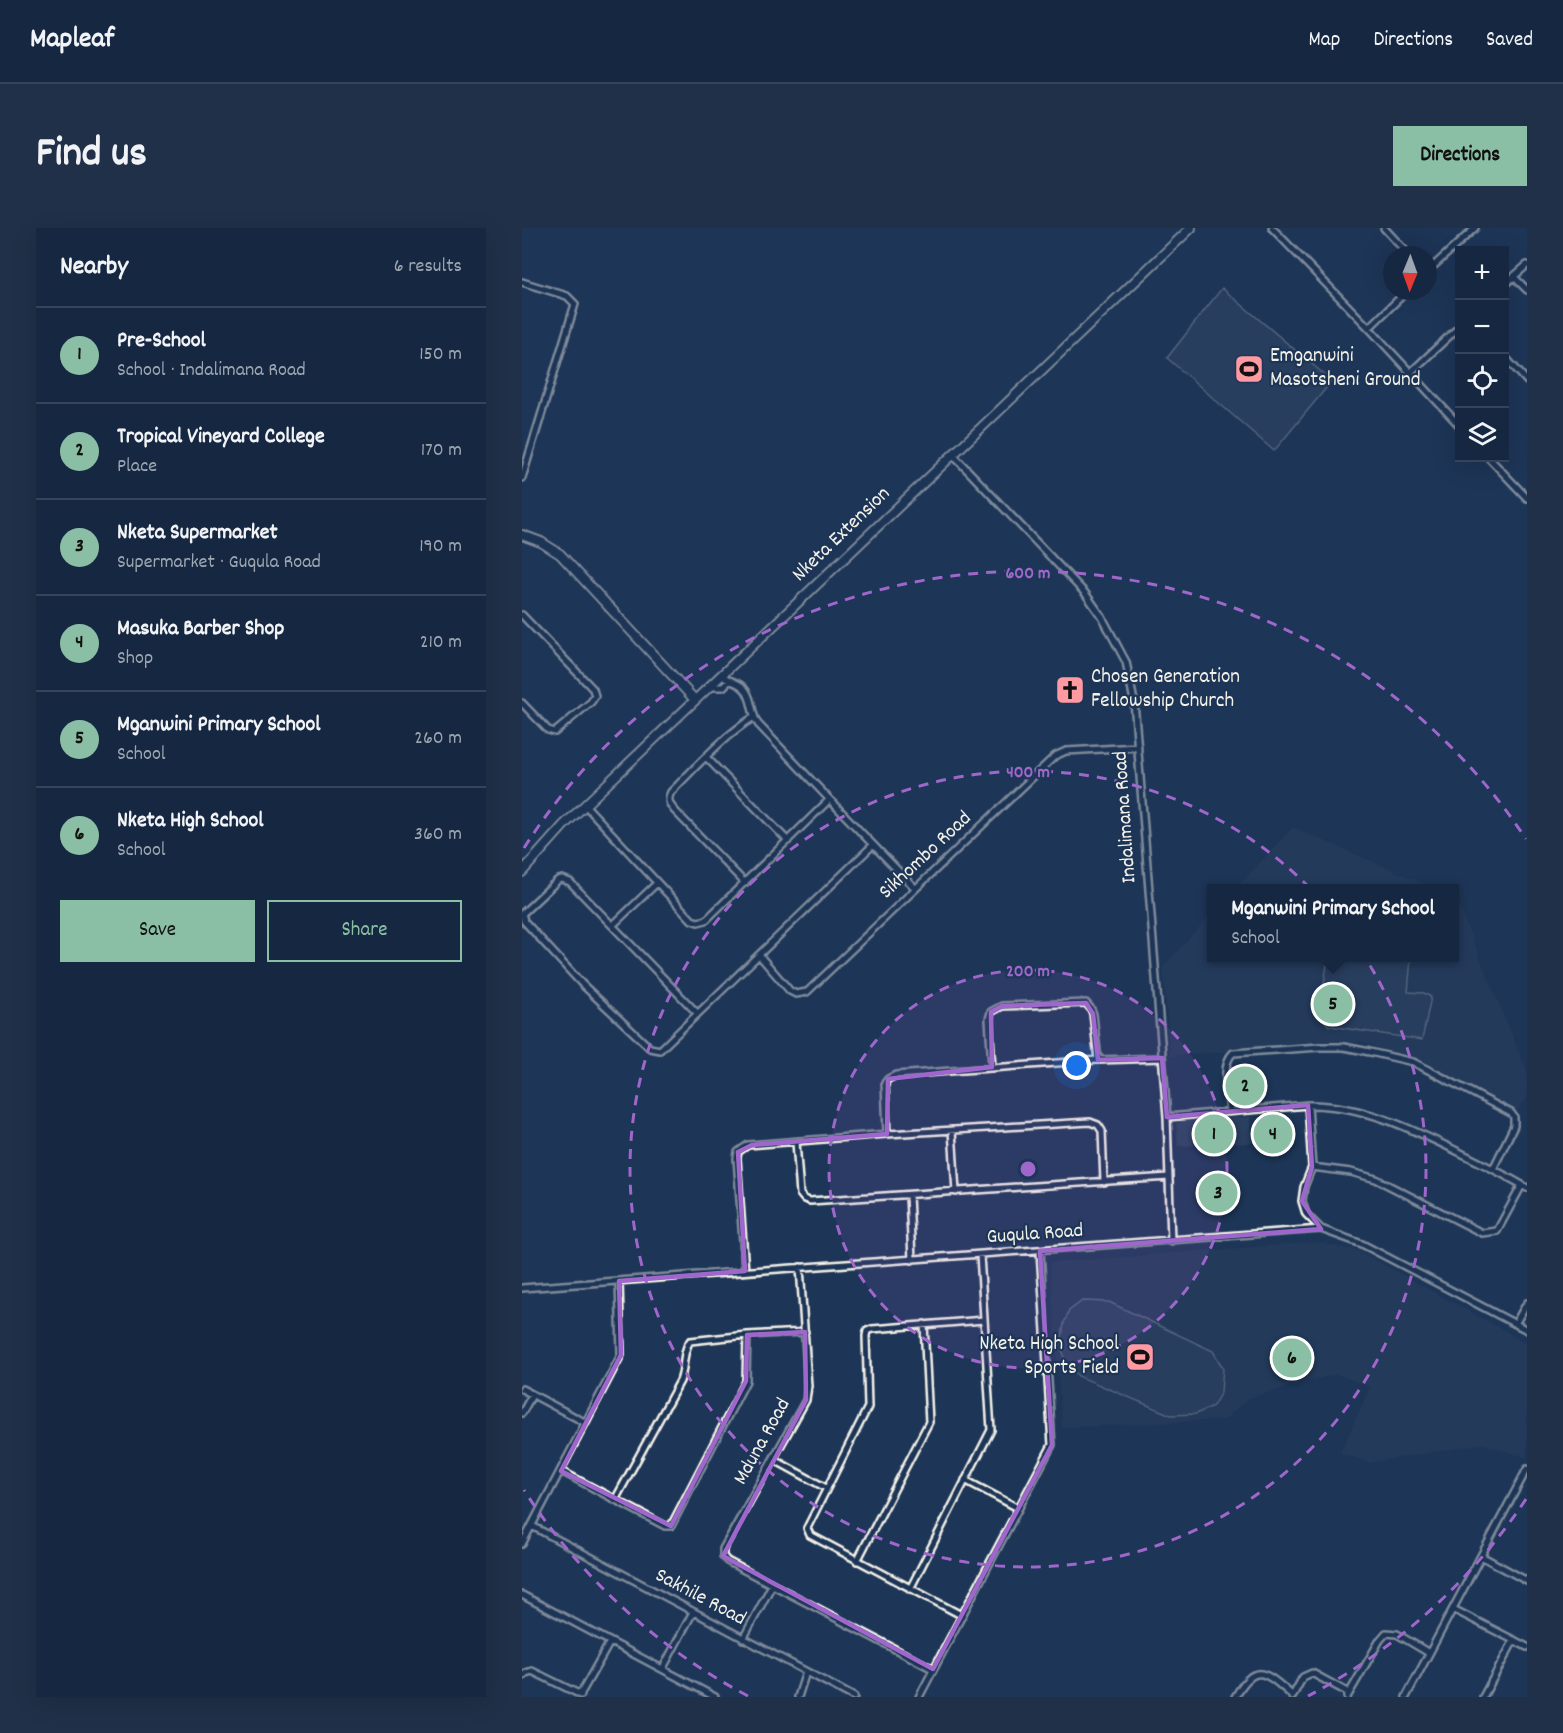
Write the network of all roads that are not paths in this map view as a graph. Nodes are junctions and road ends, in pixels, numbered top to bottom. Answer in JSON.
{"nodes":[{"id":1,"x":1191,"y":228,"type":"edge"},
{"id":2,"x":1272,"y":228,"type":"edge"},
{"id":3,"x":1385,"y":228,"type":"edge"},
{"id":4,"x":1475,"y":228,"type":"edge"},
{"id":5,"x":1400,"y":246,"type":"edge"},
{"id":6,"x":1437,"y":263,"type":"edge"},
{"id":7,"x":1527,"y":265,"type":"edge"},
{"id":8,"x":1514,"y":277,"type":"junction"},
{"id":9,"x":1509,"y":281,"type":"edge"},
{"id":10,"x":522,"y":284,"type":"edge"},
{"id":11,"x":1527,"y":290,"type":"edge"},
{"id":12,"x":1398,"y":300,"type":"edge"},
{"id":13,"x":1369,"y":328,"type":"junction"},
{"id":14,"x":1455,"y":331,"type":"edge"},
{"id":15,"x":1509,"y":361,"type":"edge"},
{"id":16,"x":1410,"y":373,"type":"junction"},
{"id":17,"x":1527,"y":381,"type":"edge"},
{"id":18,"x":1455,"y":421,"type":"edge"},
{"id":19,"x":953,"y":455,"type":"junction"},
{"id":20,"x":1493,"y":462,"type":"edge"},
{"id":21,"x":522,"y":478,"type":"edge"},
{"id":22,"x":1527,"y":498,"type":"edge"},
{"id":23,"x":522,"y":535,"type":"edge"},
{"id":24,"x":522,"y":615,"type":"edge"},
{"id":25,"x":722,"y":675,"type":"junction"},
{"id":26,"x":729,"y":681,"type":"junction"},
{"id":27,"x":708,"y":687,"type":"junction"},
{"id":28,"x":695,"y":700,"type":"junction"},
{"id":29,"x":522,"y":702,"type":"edge"},
{"id":30,"x":754,"y":717,"type":"junction"},
{"id":31,"x":1138,"y":747,"type":"junction"},
{"id":32,"x":706,"y":757,"type":"junction"},
{"id":33,"x":829,"y":800,"type":"junction"},
{"id":34,"x":585,"y":805,"type":"junction"},
{"id":35,"x":788,"y":841,"type":"junction"},
{"id":36,"x":873,"y":845,"type":"junction"},
{"id":37,"x":522,"y":872,"type":"edge"},
{"id":38,"x":657,"y":884,"type":"junction"},
{"id":39,"x":745,"y":884,"type":"junction"},
{"id":40,"x":915,"y":888,"type":"junction"},
{"id":41,"x":522,"y":913,"type":"edge"},
{"id":42,"x":613,"y":925,"type":"junction"},
{"id":43,"x":759,"y":955,"type":"junction"},
{"id":44,"x":697,"y":1013,"type":"junction"},
{"id":45,"x":1162,"y":1058,"type":"junction"},
{"id":46,"x":1098,"y":1060,"type":"junction"},
{"id":47,"x":992,"y":1067,"type":"junction"},
{"id":48,"x":1308,"y":1105,"type":"junction"},
{"id":49,"x":1230,"y":1112,"type":"junction"},
{"id":50,"x":1167,"y":1117,"type":"junction"},
{"id":51,"x":952,"y":1130,"type":"junction"},
{"id":52,"x":887,"y":1134,"type":"junction"},
{"id":53,"x":796,"y":1142,"type":"junction"},
{"id":54,"x":1312,"y":1167,"type":"junction"},
{"id":55,"x":1493,"y":1169,"type":"junction"},
{"id":56,"x":1169,"y":1178,"type":"junction"},
{"id":57,"x":1104,"y":1182,"type":"junction"},
{"id":58,"x":1525,"y":1186,"type":"edge"},
{"id":59,"x":956,"y":1192,"type":"junction"},
{"id":60,"x":909,"y":1195,"type":"junction"},
{"id":61,"x":1321,"y":1229,"type":"junction"},
{"id":62,"x":1171,"y":1241,"type":"junction"},
{"id":63,"x":1040,"y":1251,"type":"junction"},
{"id":64,"x":980,"y":1255,"type":"junction"},
{"id":65,"x":912,"y":1260,"type":"junction"},
{"id":66,"x":800,"y":1267,"type":"junction"},
{"id":67,"x":745,"y":1271,"type":"junction"},
{"id":68,"x":619,"y":1281,"type":"junction"},
{"id":69,"x":522,"y":1288,"type":"edge"},
{"id":70,"x":1527,"y":1303,"type":"edge"},
{"id":71,"x":984,"y":1320,"type":"junction"},
{"id":72,"x":924,"y":1324,"type":"junction"},
{"id":73,"x":1515,"y":1324,"type":"junction"},
{"id":74,"x":1527,"y":1330,"type":"edge"},
{"id":75,"x":805,"y":1332,"type":"junction"},
{"id":76,"x":747,"y":1335,"type":"junction"},
{"id":77,"x":522,"y":1389,"type":"edge"},
{"id":78,"x":531,"y":1395,"type":"junction"},
{"id":79,"x":522,"y":1413,"type":"edge"},
{"id":80,"x":586,"y":1424,"type":"junction"},
{"id":81,"x":773,"y":1459,"type":"junction"},
{"id":82,"x":1527,"y":1469,"type":"edge"},
{"id":83,"x":561,"y":1471,"type":"junction"},
{"id":84,"x":965,"y":1480,"type":"junction"},
{"id":85,"x":826,"y":1488,"type":"junction"},
{"id":86,"x":615,"y":1500,"type":"junction"},
{"id":87,"x":1018,"y":1508,"type":"junction"},
{"id":88,"x":532,"y":1527,"type":"junction"},
{"id":89,"x":522,"y":1545,"type":"edge"},
{"id":90,"x":1481,"y":1556,"type":"junction"},
{"id":91,"x":857,"y":1561,"type":"junction"},
{"id":92,"x":1527,"y":1581,"type":"edge"},
{"id":93,"x":772,"y":1585,"type":"junction"},
{"id":94,"x":910,"y":1589,"type":"junction"},
{"id":95,"x":522,"y":1595,"type":"edge"},
{"id":96,"x":1453,"y":1610,"type":"junction"},
{"id":97,"x":693,"y":1612,"type":"junction"},
{"id":98,"x":961,"y":1615,"type":"junction"},
{"id":99,"x":743,"y":1639,"type":"junction"},
{"id":100,"x":1514,"y":1640,"type":"junction"},
{"id":101,"x":610,"y":1642,"type":"junction"},
{"id":102,"x":1527,"y":1647,"type":"edge"},
{"id":103,"x":1430,"y":1653,"type":"junction"},
{"id":104,"x":663,"y":1668,"type":"junction"},
{"id":105,"x":933,"y":1669,"type":"junction"},
{"id":106,"x":806,"y":1672,"type":"junction"},
{"id":107,"x":522,"y":1677,"type":"edge"},
{"id":108,"x":1348,"y":1695,"type":"edge"},
{"id":109,"x":580,"y":1696,"type":"edge"},
{"id":110,"x":1292,"y":1696,"type":"edge"},
{"id":111,"x":715,"y":1697,"type":"edge"},
{"id":112,"x":798,"y":1697,"type":"edge"},
{"id":113,"x":854,"y":1697,"type":"edge"},
{"id":114,"x":919,"y":1697,"type":"edge"},
{"id":115,"x":1235,"y":1697,"type":"edge"},
{"id":116,"x":1406,"y":1697,"type":"edge"},
{"id":117,"x":1483,"y":1697,"type":"edge"}],
"edges":[{"from":1,"to":19,"type":"street","name":"Nketa Extension"},
{"from":2,"to":13,"type":"street"},
{"from":3,"to":5,"type":"street"},
{"from":4,"to":6,"type":"street"},
{"from":7,"to":8,"type":"street"},
{"from":8,"to":9,"type":"street"},
{"from":8,"to":11,"type":"street"},
{"from":10,"to":21,"type":"street"},
{"from":12,"to":13,"type":"street"},
{"from":13,"to":16,"type":"street"},
{"from":14,"to":16,"type":"street"},
{"from":15,"to":17,"type":"street"},
{"from":16,"to":18,"type":"street"},
{"from":19,"to":25,"type":"street","name":"Nketa Extension"},
{"from":19,"to":31,"type":"street","name":"Indalimana Road"},
{"from":20,"to":22,"type":"street"},
{"from":23,"to":28,"type":"street"},
{"from":24,"to":29,"type":"street"},
{"from":25,"to":26,"type":"street"},
{"from":25,"to":27,"type":"street","name":"Nketa Extension"},
{"from":26,"to":27,"type":"street"},
{"from":26,"to":30,"type":"street"},
{"from":27,"to":28,"type":"street","name":"Nketa Extension"},
{"from":28,"to":34,"type":"street","name":"Nketa Extension"},
{"from":30,"to":32,"type":"street"},
{"from":30,"to":33,"type":"street"},
{"from":31,"to":40,"type":"street","name":"Sikhombo Road"},
{"from":31,"to":45,"type":"street","name":"Indalimana Road"},
{"from":32,"to":35,"type":"street"},
{"from":32,"to":39,"type":"street"},
{"from":33,"to":35,"type":"street"},
{"from":33,"to":36,"type":"street"},
{"from":34,"to":37,"type":"street","name":"Nketa Extension"},
{"from":34,"to":38,"type":"street"},
{"from":35,"to":39,"type":"street"},
{"from":36,"to":40,"type":"street"},
{"from":36,"to":43,"type":"street"},
{"from":38,"to":39,"type":"street"},
{"from":38,"to":42,"type":"street"},
{"from":40,"to":43,"type":"street","name":"Sikhombo Road"},
{"from":41,"to":42,"type":"street"},
{"from":41,"to":44,"type":"street"},
{"from":42,"to":44,"type":"street"},
{"from":43,"to":44,"type":"street"},
{"from":45,"to":46,"type":"street"},
{"from":45,"to":50,"type":"street","name":"Indalimana Road"},
{"from":46,"to":47,"type":"street"},
{"from":46,"to":47,"type":"street"},
{"from":47,"to":52,"type":"street"},
{"from":48,"to":49,"type":"street"},
{"from":48,"to":54,"type":"street"},
{"from":48,"to":55,"type":"street"},
{"from":49,"to":50,"type":"street"},
{"from":49,"to":55,"type":"street"},
{"from":50,"to":56,"type":"street","name":"Indalimana Road"},
{"from":51,"to":52,"type":"street"},
{"from":51,"to":57,"type":"street"},
{"from":51,"to":59,"type":"street"},
{"from":52,"to":53,"type":"street"},
{"from":53,"to":60,"type":"street"},
{"from":53,"to":67,"type":"street"},
{"from":54,"to":58,"type":"street"},
{"from":54,"to":61,"type":"street"},
{"from":55,"to":58,"type":"street"},
{"from":56,"to":57,"type":"street"},
{"from":56,"to":62,"type":"street","name":"Indalimana Road"},
{"from":57,"to":59,"type":"street"},
{"from":59,"to":60,"type":"street"},
{"from":60,"to":65,"type":"street"},
{"from":61,"to":62,"type":"street","name":"Guqula Road"},
{"from":61,"to":73,"type":"street","name":"Guqula Road"},
{"from":62,"to":63,"type":"street","name":"Guqula Road"},
{"from":63,"to":64,"type":"street","name":"Guqula Road"},
{"from":63,"to":87,"type":"street"},
{"from":64,"to":65,"type":"street","name":"Guqula Road"},
{"from":64,"to":71,"type":"street"},
{"from":65,"to":66,"type":"street","name":"Guqula Road"},
{"from":66,"to":67,"type":"street","name":"Guqula Road"},
{"from":66,"to":75,"type":"street","name":"Mduna Road"},
{"from":67,"to":68,"type":"street","name":"Guqula Road"},
{"from":68,"to":69,"type":"street","name":"Guqula Road"},
{"from":68,"to":80,"type":"street"},
{"from":70,"to":73,"type":"street"},
{"from":71,"to":72,"type":"street"},
{"from":71,"to":84,"type":"street"},
{"from":72,"to":85,"type":"street"},
{"from":72,"to":91,"type":"street"},
{"from":73,"to":74,"type":"street","name":"Guqula Road"},
{"from":75,"to":76,"type":"street"},
{"from":75,"to":81,"type":"street","name":"Mduna Road"},
{"from":76,"to":86,"type":"street"},
{"from":76,"to":86,"type":"street"},
{"from":77,"to":78,"type":"street"},
{"from":78,"to":79,"type":"street"},
{"from":78,"to":80,"type":"street"},
{"from":80,"to":83,"type":"street"},
{"from":81,"to":85,"type":"street"},
{"from":81,"to":93,"type":"street","name":"Mduna Road"},
{"from":82,"to":90,"type":"street"},
{"from":83,"to":86,"type":"street"},
{"from":83,"to":88,"type":"street"},
{"from":84,"to":87,"type":"street"},
{"from":84,"to":94,"type":"street"},
{"from":85,"to":91,"type":"street"},
{"from":87,"to":98,"type":"street"},
{"from":88,"to":89,"type":"street"},
{"from":88,"to":97,"type":"street","name":"Sakhile Road"},
{"from":90,"to":92,"type":"street"},
{"from":90,"to":96,"type":"street"},
{"from":91,"to":94,"type":"street"},
{"from":93,"to":99,"type":"street"},
{"from":93,"to":105,"type":"street"},
{"from":94,"to":98,"type":"street"},
{"from":95,"to":101,"type":"street"},
{"from":96,"to":100,"type":"street"},
{"from":96,"to":103,"type":"street"},
{"from":97,"to":99,"type":"street","name":"Sakhile Road"},
{"from":97,"to":104,"type":"street"},
{"from":98,"to":105,"type":"street"},
{"from":99,"to":106,"type":"street","name":"Sakhile Road"},
{"from":100,"to":102,"type":"street"},
{"from":100,"to":117,"type":"street"},
{"from":101,"to":104,"type":"street"},
{"from":101,"to":109,"type":"street"},
{"from":103,"to":108,"type":"street"},
{"from":103,"to":116,"type":"street"},
{"from":104,"to":111,"type":"street"},
{"from":105,"to":114,"type":"street"},
{"from":106,"to":112,"type":"street"},
{"from":106,"to":113,"type":"street","name":"Sakhile Road"},
{"from":107,"to":109,"type":"street"},
{"from":108,"to":110,"type":"street"},
{"from":110,"to":115,"type":"street"}]}
